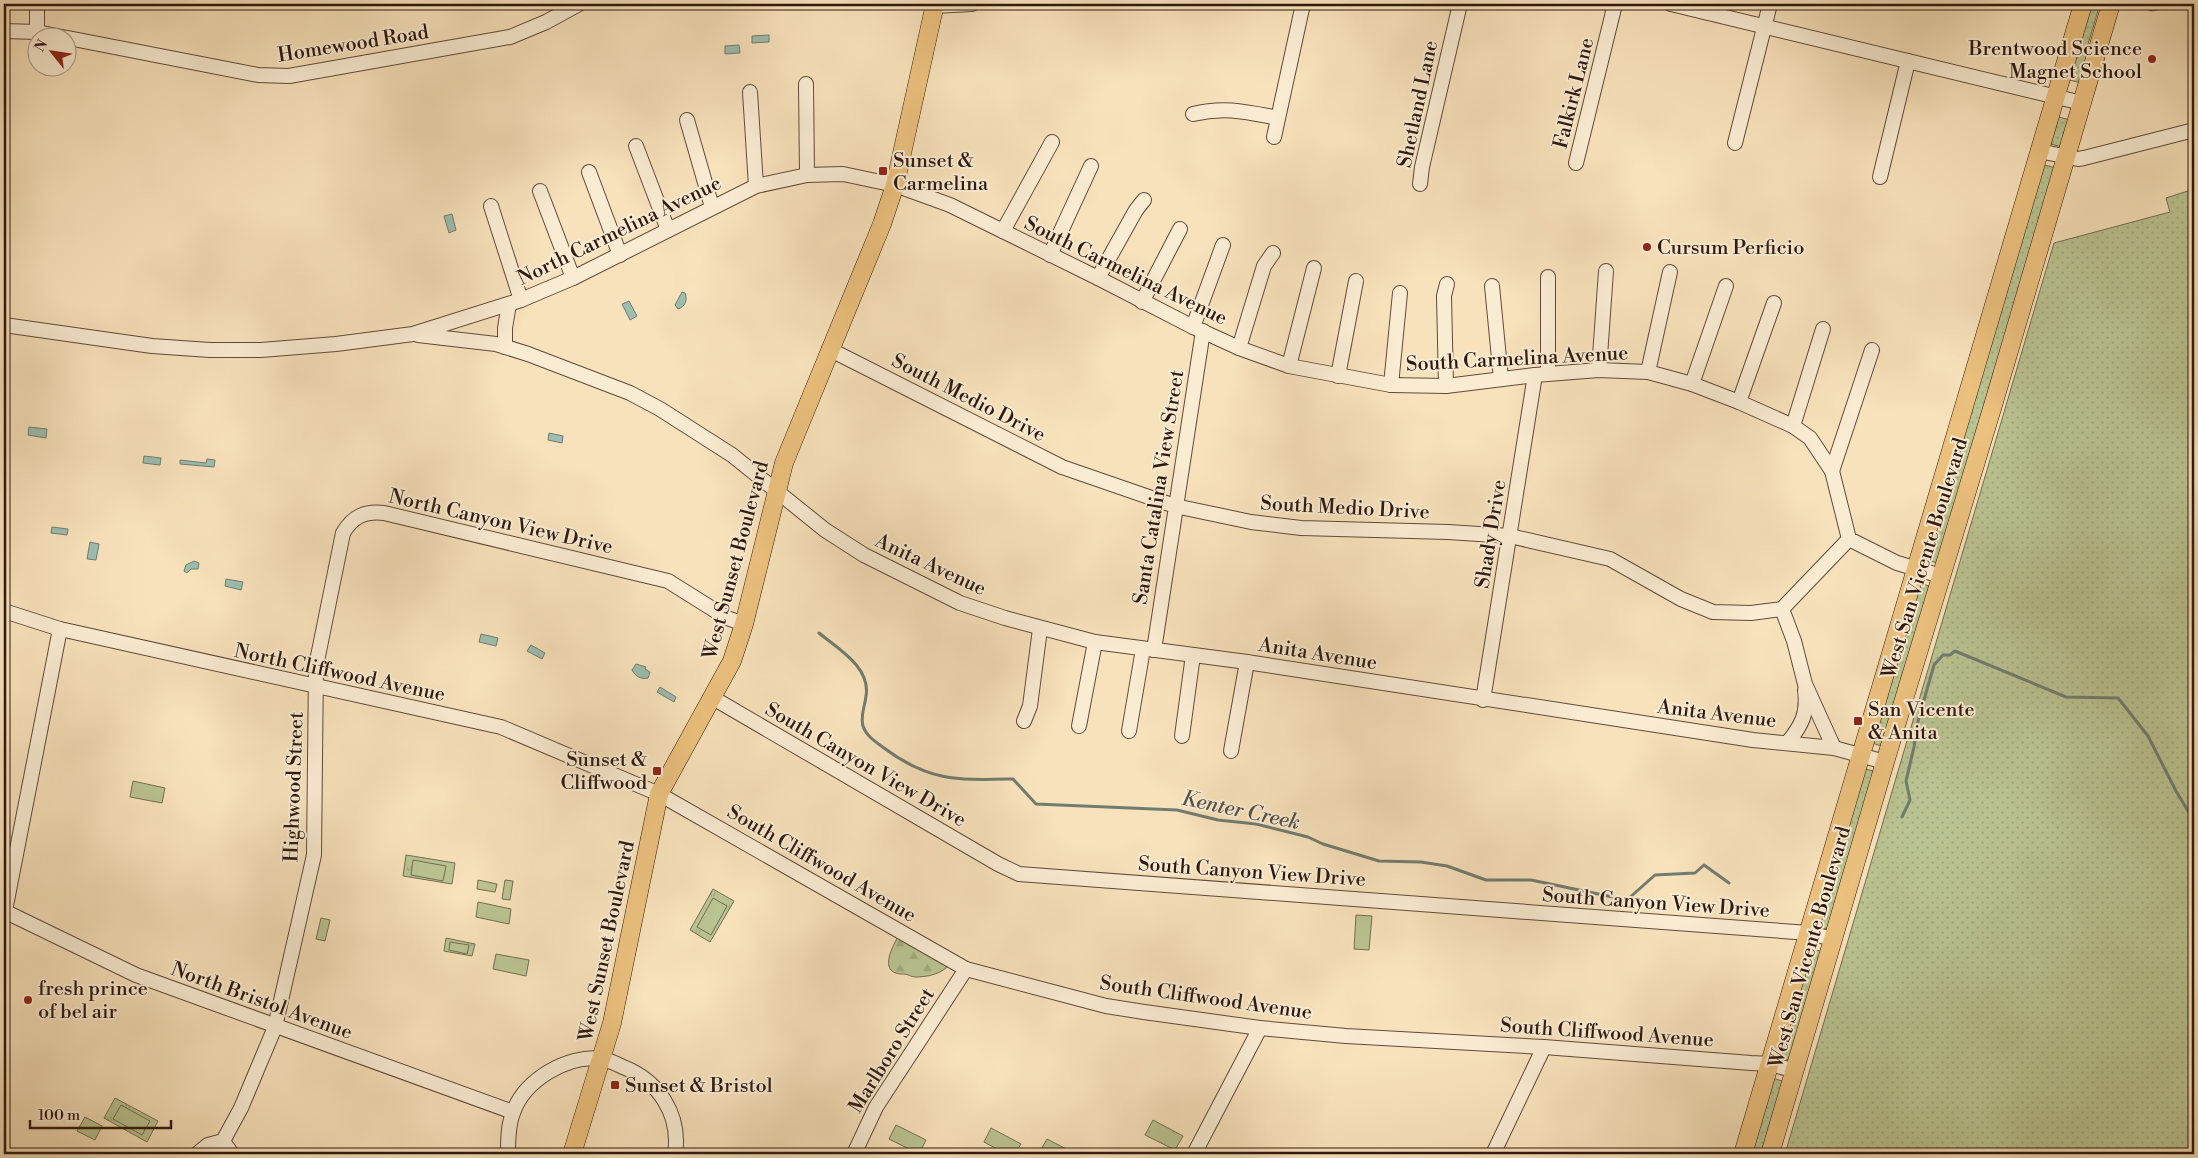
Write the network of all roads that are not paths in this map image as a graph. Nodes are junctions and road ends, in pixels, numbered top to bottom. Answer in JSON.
{"nodes":[{"id":1,"x":38,"y":4,"type":"edge"},
{"id":2,"x":579,"y":4,"type":"edge"},
{"id":3,"x":972,"y":4,"type":"edge"},
{"id":4,"x":1303,"y":4,"type":"edge"},
{"id":5,"x":1460,"y":4,"type":"edge"},
{"id":6,"x":1615,"y":4,"type":"edge"},
{"id":7,"x":1671,"y":4,"type":"edge"},
{"id":8,"x":1770,"y":4,"type":"edge"},
{"id":9,"x":2083,"y":4,"type":"edge"},
{"id":10,"x":2111,"y":4,"type":"edge"},
{"id":11,"x":934,"y":5,"type":"edge"},
{"id":12,"x":1765,"y":26,"type":"junction"},
{"id":13,"x":37,"y":28,"type":"edge"},
{"id":14,"x":4,"y":31,"type":"edge"},
{"id":15,"x":28,"y":32,"type":"edge"},
{"id":16,"x":78,"y":40,"type":"edge"},
{"id":17,"x":1908,"y":61,"type":"junction"},
{"id":18,"x":806,"y":84,"type":"dead end"},
{"id":19,"x":750,"y":92,"type":"dead end"},
{"id":20,"x":2055,"y":96,"type":"junction"},
{"id":21,"x":2082,"y":103,"type":"junction"},
{"id":22,"x":1193,"y":114,"type":"dead end"},
{"id":23,"x":1278,"y":118,"type":"junction"},
{"id":24,"x":687,"y":120,"type":"dead end"},
{"id":25,"x":2194,"y":130,"type":"edge"},
{"id":26,"x":1274,"y":137,"type":"dead end"},
{"id":27,"x":1052,"y":142,"type":"dead end"},
{"id":28,"x":1735,"y":143,"type":"dead end"},
{"id":29,"x":636,"y":146,"type":"dead end"},
{"id":30,"x":2039,"y":151,"type":"junction"},
{"id":31,"x":2066,"y":157,"type":"junction"},
{"id":32,"x":1576,"y":163,"type":"dead end"},
{"id":33,"x":1091,"y":166,"type":"dead end"},
{"id":34,"x":590,"y":172,"type":"dead end"},
{"id":35,"x":807,"y":175,"type":"junction"},
{"id":36,"x":1880,"y":177,"type":"dead end"},
{"id":37,"x":1420,"y":184,"type":"dead end"},
{"id":38,"x":895,"y":185,"type":"junction"},
{"id":39,"x":756,"y":186,"type":"junction"},
{"id":40,"x":540,"y":191,"type":"dead end"},
{"id":41,"x":1144,"y":200,"type":"dead end"},
{"id":42,"x":491,"y":206,"type":"dead end"},
{"id":43,"x":712,"y":207,"type":"junction"},
{"id":44,"x":1180,"y":229,"type":"dead end"},
{"id":45,"x":668,"y":230,"type":"junction"},
{"id":46,"x":1003,"y":231,"type":"junction"},
{"id":47,"x":1223,"y":245,"type":"dead end"},
{"id":48,"x":1273,"y":253,"type":"dead end"},
{"id":49,"x":620,"y":255,"type":"junction"},
{"id":50,"x":1050,"y":255,"type":"junction"},
{"id":51,"x":1314,"y":268,"type":"dead end"},
{"id":52,"x":1606,"y":272,"type":"dead end"},
{"id":53,"x":1670,"y":272,"type":"dead end"},
{"id":54,"x":1548,"y":277,"type":"dead end"},
{"id":55,"x":573,"y":278,"type":"junction"},
{"id":56,"x":1098,"y":278,"type":"junction"},
{"id":57,"x":1356,"y":281,"type":"dead end"},
{"id":58,"x":1447,"y":284,"type":"dead end"},
{"id":59,"x":1492,"y":286,"type":"dead end"},
{"id":60,"x":1726,"y":286,"type":"dead end"},
{"id":61,"x":1400,"y":293,"type":"dead end"},
{"id":62,"x":515,"y":302,"type":"junction"},
{"id":63,"x":1142,"y":302,"type":"junction"},
{"id":64,"x":1774,"y":303,"type":"dead end"},
{"id":65,"x":4,"y":325,"type":"edge"},
{"id":66,"x":1198,"y":329,"type":"junction"},
{"id":67,"x":1823,"y":329,"type":"dead end"},
{"id":68,"x":413,"y":334,"type":"junction"},
{"id":69,"x":505,"y":347,"type":"junction"},
{"id":70,"x":1239,"y":348,"type":"junction"},
{"id":71,"x":829,"y":349,"type":"junction"},
{"id":72,"x":1872,"y":350,"type":"dead end"},
{"id":73,"x":1289,"y":366,"type":"junction"},
{"id":74,"x":1599,"y":370,"type":"junction"},
{"id":75,"x":1648,"y":372,"type":"junction"},
{"id":76,"x":1541,"y":374,"type":"junction"},
{"id":77,"x":1338,"y":376,"type":"junction"},
{"id":78,"x":1501,"y":378,"type":"junction"},
{"id":79,"x":1692,"y":384,"type":"junction"},
{"id":80,"x":1391,"y":385,"type":"junction"},
{"id":81,"x":1446,"y":386,"type":"junction"},
{"id":82,"x":1739,"y":402,"type":"junction"},
{"id":83,"x":1793,"y":426,"type":"junction"},
{"id":84,"x":1832,"y":471,"type":"junction"},
{"id":85,"x":777,"y":491,"type":"junction"},
{"id":86,"x":1175,"y":506,"type":"junction"},
{"id":87,"x":1510,"y":536,"type":"junction"},
{"id":88,"x":1849,"y":539,"type":"junction"},
{"id":89,"x":1914,"y":568,"type":"junction"},
{"id":90,"x":1940,"y":576,"type":"junction"},
{"id":91,"x":1782,"y":609,"type":"junction"},
{"id":92,"x":4,"y":611,"type":"edge"},
{"id":93,"x":744,"y":624,"type":"junction"},
{"id":94,"x":60,"y":629,"type":"junction"},
{"id":95,"x":1040,"y":629,"type":"junction"},
{"id":96,"x":1095,"y":642,"type":"junction"},
{"id":97,"x":1148,"y":649,"type":"junction"},
{"id":98,"x":1193,"y":655,"type":"junction"},
{"id":99,"x":1247,"y":662,"type":"junction"},
{"id":100,"x":1805,"y":684,"type":"junction"},
{"id":101,"x":316,"y":688,"type":"junction"},
{"id":102,"x":713,"y":698,"type":"junction"},
{"id":103,"x":1483,"y":700,"type":"junction"},
{"id":104,"x":1024,"y":721,"type":"dead end"},
{"id":105,"x":1079,"y":726,"type":"dead end"},
{"id":106,"x":1129,"y":731,"type":"dead end"},
{"id":107,"x":1182,"y":736,"type":"dead end"},
{"id":108,"x":1788,"y":742,"type":"junction"},
{"id":109,"x":1834,"y":748,"type":"junction"},
{"id":110,"x":1231,"y":751,"type":"dead end"},
{"id":111,"x":1862,"y":755,"type":"junction"},
{"id":112,"x":1885,"y":762,"type":"junction"},
{"id":113,"x":659,"y":794,"type":"junction"},
{"id":114,"x":4,"y":912,"type":"edge"},
{"id":115,"x":4,"y":916,"type":"edge"},
{"id":116,"x":1809,"y":933,"type":"junction"},
{"id":117,"x":1832,"y":939,"type":"junction"},
{"id":118,"x":966,"y":969,"type":"junction"},
{"id":119,"x":275,"y":1027,"type":"junction"},
{"id":120,"x":1260,"y":1028,"type":"junction"},
{"id":121,"x":1544,"y":1047,"type":"junction"},
{"id":122,"x":602,"y":1059,"type":"junction"},
{"id":123,"x":1771,"y":1064,"type":"junction"},
{"id":124,"x":1795,"y":1071,"type":"junction"},
{"id":125,"x":513,"y":1112,"type":"junction"},
{"id":126,"x":223,"y":1141,"type":"junction"},
{"id":127,"x":197,"y":1154,"type":"edge"},
{"id":128,"x":232,"y":1154,"type":"edge"},
{"id":129,"x":508,"y":1154,"type":"edge"},
{"id":130,"x":572,"y":1154,"type":"edge"},
{"id":131,"x":675,"y":1154,"type":"edge"},
{"id":132,"x":854,"y":1154,"type":"edge"},
{"id":133,"x":1194,"y":1154,"type":"edge"},
{"id":134,"x":1493,"y":1154,"type":"edge"},
{"id":135,"x":1743,"y":1154,"type":"edge"},
{"id":136,"x":1770,"y":1154,"type":"edge"}],
"edges":[{"from":1,"to":13,"type":"street"},
{"from":2,"to":16,"type":"street","name":"Homewood Road"},
{"from":3,"to":11,"type":"street"},
{"from":4,"to":23,"type":"street"},
{"from":5,"to":37,"type":"street","name":"Shetland Lane"},
{"from":6,"to":32,"type":"street","name":"Falkirk Lane"},
{"from":7,"to":12,"type":"street"},
{"from":8,"to":12,"type":"street"},
{"from":9,"to":20,"type":"main road","name":"West San Vicente Boulevard"},
{"from":10,"to":21,"type":"main road","name":"West San Vicente Boulevard"},
{"from":11,"to":38,"type":"main road","name":"West Sunset Boulevard"},
{"from":12,"to":17,"type":"street"},
{"from":12,"to":28,"type":"street"},
{"from":14,"to":15,"type":"street","name":"Homewood Road"},
{"from":17,"to":20,"type":"street"},
{"from":17,"to":36,"type":"street"},
{"from":18,"to":35,"type":"street"},
{"from":19,"to":39,"type":"street"},
{"from":20,"to":21,"type":"street"},
{"from":20,"to":30,"type":"main road","name":"West San Vicente Boulevard"},
{"from":21,"to":31,"type":"main road","name":"West San Vicente Boulevard"},
{"from":22,"to":23,"type":"street"},
{"from":23,"to":26,"type":"street"},
{"from":24,"to":43,"type":"street"},
{"from":25,"to":31,"type":"street"},
{"from":27,"to":46,"type":"street"},
{"from":29,"to":45,"type":"street"},
{"from":30,"to":31,"type":"street"},
{"from":30,"to":89,"type":"main road","name":"West San Vicente Boulevard"},
{"from":31,"to":90,"type":"main road","name":"West San Vicente Boulevard"},
{"from":33,"to":50,"type":"street"},
{"from":34,"to":49,"type":"street"},
{"from":35,"to":38,"type":"street","name":"North Carmelina Avenue"},
{"from":35,"to":39,"type":"street","name":"North Carmelina Avenue"},
{"from":38,"to":46,"type":"street","name":"South Carmelina Avenue"},
{"from":38,"to":71,"type":"main road","name":"West Sunset Boulevard"},
{"from":39,"to":43,"type":"street","name":"North Carmelina Avenue"},
{"from":40,"to":55,"type":"street"},
{"from":41,"to":56,"type":"street"},
{"from":42,"to":62,"type":"street"},
{"from":43,"to":45,"type":"street","name":"North Carmelina Avenue"},
{"from":44,"to":63,"type":"street"},
{"from":45,"to":49,"type":"street","name":"North Carmelina Avenue"},
{"from":46,"to":50,"type":"street","name":"South Carmelina Avenue"},
{"from":47,"to":66,"type":"street","name":"Santa Catalina View Street"},
{"from":48,"to":70,"type":"street"},
{"from":49,"to":55,"type":"street","name":"North Carmelina Avenue"},
{"from":50,"to":56,"type":"street","name":"South Carmelina Avenue"},
{"from":51,"to":73,"type":"street"},
{"from":52,"to":74,"type":"street"},
{"from":53,"to":75,"type":"street"},
{"from":54,"to":76,"type":"street","name":"Shady Drive"},
{"from":55,"to":62,"type":"street","name":"North Carmelina Avenue"},
{"from":56,"to":63,"type":"street","name":"South Carmelina Avenue"},
{"from":57,"to":77,"type":"street"},
{"from":58,"to":81,"type":"street"},
{"from":59,"to":78,"type":"street"},
{"from":60,"to":79,"type":"street"},
{"from":61,"to":80,"type":"street"},
{"from":62,"to":68,"type":"street","name":"North Carmelina Avenue"},
{"from":62,"to":69,"type":"street"},
{"from":63,"to":66,"type":"street","name":"South Carmelina Avenue"},
{"from":64,"to":82,"type":"street"},
{"from":65,"to":68,"type":"street","name":"North Carmelina Avenue"},
{"from":66,"to":70,"type":"street","name":"South Carmelina Avenue"},
{"from":66,"to":86,"type":"street","name":"Santa Catalina View Street"},
{"from":67,"to":83,"type":"street"},
{"from":68,"to":69,"type":"street","name":"Anita Avenue"},
{"from":69,"to":85,"type":"street","name":"Anita Avenue"},
{"from":70,"to":73,"type":"street","name":"South Carmelina Avenue"},
{"from":71,"to":85,"type":"main road","name":"West Sunset Boulevard"},
{"from":71,"to":86,"type":"street","name":"South Medio Drive"},
{"from":72,"to":84,"type":"street"},
{"from":73,"to":77,"type":"street","name":"South Carmelina Avenue"},
{"from":74,"to":75,"type":"street","name":"South Carmelina Avenue"},
{"from":74,"to":76,"type":"street","name":"South Carmelina Avenue"},
{"from":75,"to":79,"type":"street","name":"South Carmelina Avenue"},
{"from":76,"to":78,"type":"street","name":"South Carmelina Avenue"},
{"from":76,"to":87,"type":"street","name":"Shady Drive"},
{"from":77,"to":80,"type":"street","name":"South Carmelina Avenue"},
{"from":78,"to":81,"type":"street","name":"South Carmelina Avenue"},
{"from":79,"to":82,"type":"street","name":"South Carmelina Avenue"},
{"from":80,"to":81,"type":"street","name":"South Carmelina Avenue"},
{"from":82,"to":83,"type":"street","name":"South Carmelina Avenue"},
{"from":83,"to":84,"type":"street","name":"South Carmelina Avenue"},
{"from":84,"to":88,"type":"street","name":"South Carmelina Avenue"},
{"from":85,"to":93,"type":"main road","name":"West Sunset Boulevard"},
{"from":85,"to":95,"type":"street","name":"Anita Avenue"},
{"from":86,"to":87,"type":"street","name":"South Medio Drive"},
{"from":86,"to":97,"type":"street","name":"Santa Catalina View Street"},
{"from":87,"to":91,"type":"street","name":"South Medio Drive"},
{"from":87,"to":103,"type":"street","name":"Shady Drive"},
{"from":88,"to":89,"type":"street"},
{"from":88,"to":91,"type":"street"},
{"from":89,"to":90,"type":"street"},
{"from":89,"to":111,"type":"main road","name":"West San Vicente Boulevard"},
{"from":90,"to":112,"type":"main road","name":"West San Vicente Boulevard"},
{"from":91,"to":100,"type":"street"},
{"from":92,"to":94,"type":"street","name":"North Cliffwood Avenue"},
{"from":93,"to":101,"type":"street","name":"North Canyon View Drive"},
{"from":93,"to":102,"type":"main road","name":"West Sunset Boulevard"},
{"from":94,"to":101,"type":"street","name":"North Cliffwood Avenue"},
{"from":94,"to":114,"type":"street"},
{"from":95,"to":96,"type":"street","name":"Anita Avenue"},
{"from":95,"to":104,"type":"street"},
{"from":96,"to":97,"type":"street","name":"Anita Avenue"},
{"from":96,"to":105,"type":"street"},
{"from":97,"to":98,"type":"street","name":"Anita Avenue"},
{"from":97,"to":106,"type":"street","name":"Santa Catalina View Street"},
{"from":98,"to":99,"type":"street","name":"Anita Avenue"},
{"from":98,"to":107,"type":"street"},
{"from":99,"to":103,"type":"street","name":"Anita Avenue"},
{"from":99,"to":110,"type":"street"},
{"from":100,"to":108,"type":"street"},
{"from":100,"to":109,"type":"street"},
{"from":101,"to":113,"type":"street","name":"North Cliffwood Avenue"},
{"from":101,"to":119,"type":"street","name":"Highwood Street"},
{"from":102,"to":113,"type":"main road","name":"West Sunset Boulevard"},
{"from":102,"to":116,"type":"street","name":"South Canyon View Drive"},
{"from":103,"to":108,"type":"street","name":"Anita Avenue"},
{"from":108,"to":109,"type":"street","name":"Anita Avenue"},
{"from":109,"to":111,"type":"street","name":"Anita Avenue"},
{"from":111,"to":112,"type":"street","name":"Anita Avenue"},
{"from":111,"to":116,"type":"main road","name":"West San Vicente Boulevard"},
{"from":112,"to":117,"type":"main road","name":"West San Vicente Boulevard"},
{"from":113,"to":118,"type":"street","name":"South Cliffwood Avenue"},
{"from":113,"to":122,"type":"main road","name":"West Sunset Boulevard"},
{"from":114,"to":115,"type":"street"},
{"from":114,"to":119,"type":"street","name":"North Bristol Avenue"},
{"from":116,"to":117,"type":"street","name":"South Canyon View Drive"},
{"from":116,"to":123,"type":"main road","name":"West San Vicente Boulevard"},
{"from":117,"to":124,"type":"main road","name":"West San Vicente Boulevard"},
{"from":118,"to":120,"type":"street","name":"South Cliffwood Avenue"},
{"from":118,"to":132,"type":"street","name":"Marlboro Street"},
{"from":119,"to":125,"type":"street","name":"North Bristol Avenue"},
{"from":119,"to":126,"type":"street","name":"Highwood Street"},
{"from":120,"to":121,"type":"street","name":"South Cliffwood Avenue"},
{"from":120,"to":133,"type":"street"},
{"from":121,"to":123,"type":"street","name":"South Cliffwood Avenue"},
{"from":121,"to":134,"type":"street"},
{"from":122,"to":125,"type":"street"},
{"from":122,"to":130,"type":"main road","name":"West Sunset Boulevard"},
{"from":122,"to":131,"type":"street"},
{"from":123,"to":124,"type":"street","name":"South Cliffwood Avenue"},
{"from":123,"to":135,"type":"main road","name":"West San Vicente Boulevard"},
{"from":124,"to":136,"type":"main road","name":"West San Vicente Boulevard"},
{"from":125,"to":129,"type":"street"},
{"from":126,"to":127,"type":"street"},
{"from":126,"to":128,"type":"street"}]}
